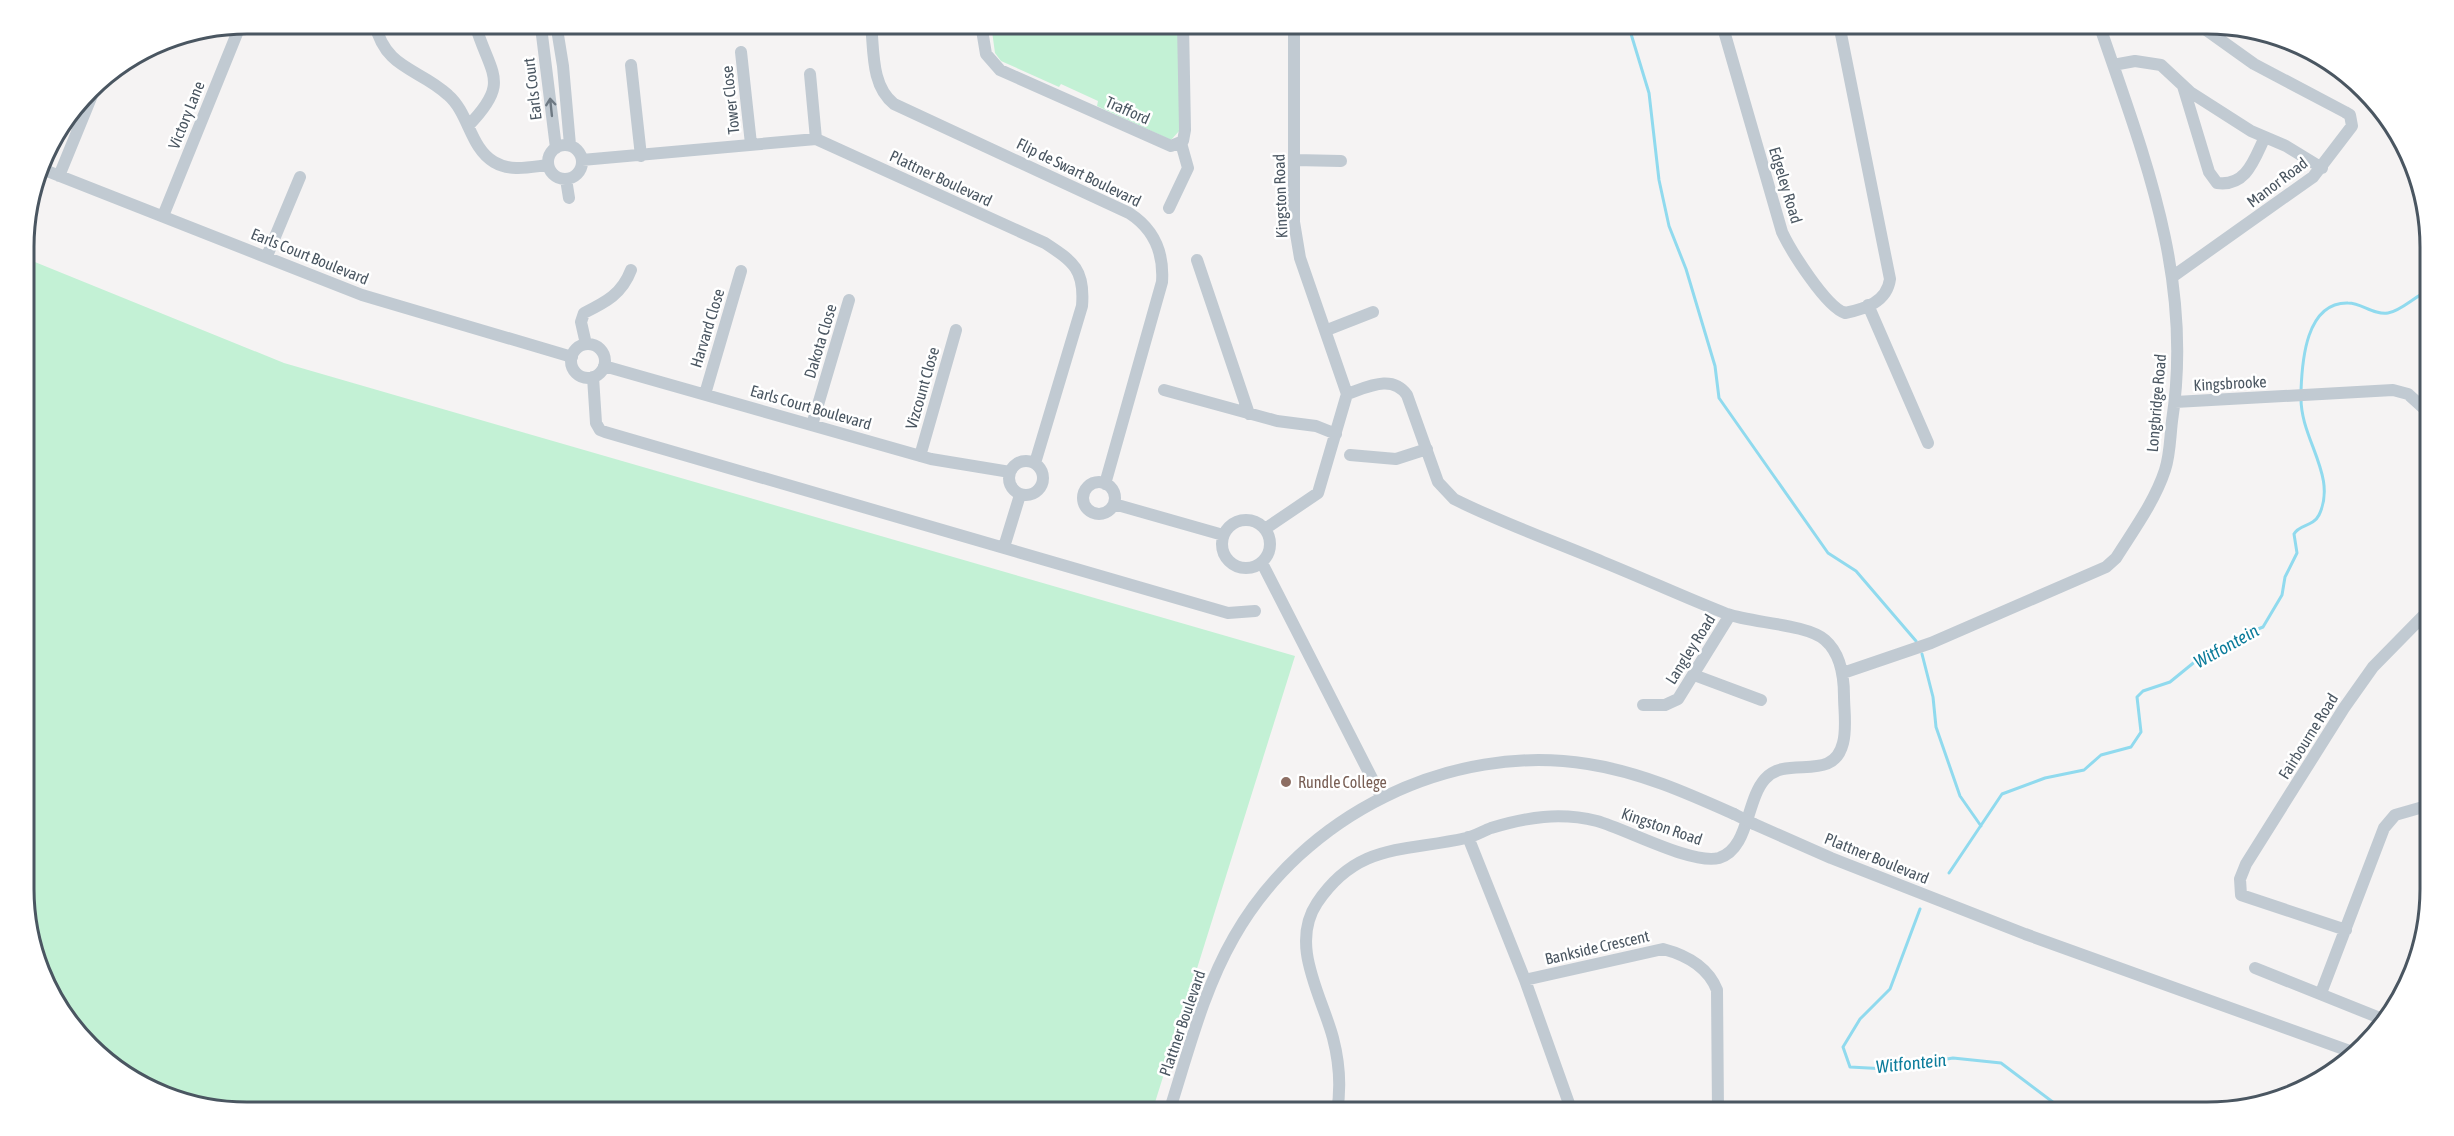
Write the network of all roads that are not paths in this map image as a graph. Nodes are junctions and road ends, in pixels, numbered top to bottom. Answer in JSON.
{"nodes":[{"id":1,"x":379,"y":34,"type":"edge"},
{"id":2,"x":479,"y":34,"type":"edge"},
{"id":3,"x":540,"y":34,"type":"edge"},
{"id":4,"x":561,"y":34,"type":"edge"},
{"id":5,"x":872,"y":34,"type":"edge"},
{"id":6,"x":983,"y":34,"type":"edge"},
{"id":7,"x":1183,"y":34,"type":"edge"},
{"id":8,"x":1294,"y":34,"type":"edge"},
{"id":9,"x":1725,"y":34,"type":"edge"},
{"id":10,"x":1841,"y":34,"type":"edge"},
{"id":11,"x":2102,"y":34,"type":"edge"},
{"id":12,"x":2213,"y":34,"type":"edge"},
{"id":13,"x":236,"y":35,"type":"edge"},
{"id":14,"x":741,"y":52,"type":"dead end"},
{"id":15,"x":631,"y":65,"type":"dead end"},
{"id":16,"x":2113,"y":65,"type":"junction"},
{"id":17,"x":810,"y":74,"type":"dead end"},
{"id":18,"x":2183,"y":86,"type":"junction"},
{"id":19,"x":87,"y":107,"type":"edge"},
{"id":20,"x":468,"y":126,"type":"junction"},
{"id":21,"x":816,"y":139,"type":"junction"},
{"id":22,"x":2264,"y":139,"type":"junction"},
{"id":23,"x":1181,"y":143,"type":"junction"},
{"id":24,"x":751,"y":144,"type":"junction"},
{"id":25,"x":570,"y":145,"type":"junction"},
{"id":26,"x":556,"y":148,"type":"junction"},
{"id":27,"x":641,"y":156,"type":"junction"},
{"id":28,"x":582,"y":160,"type":"junction"},
{"id":29,"x":1295,"y":160,"type":"junction"},
{"id":30,"x":1341,"y":160,"type":"dead end"},
{"id":31,"x":548,"y":165,"type":"junction"},
{"id":32,"x":2322,"y":168,"type":"junction"},
{"id":33,"x":49,"y":172,"type":"edge"},
{"id":34,"x":59,"y":176,"type":"junction"},
{"id":35,"x":300,"y":177,"type":"dead end"},
{"id":36,"x":566,"y":179,"type":"junction"},
{"id":37,"x":569,"y":198,"type":"dead end"},
{"id":38,"x":1169,"y":208,"type":"dead end"},
{"id":39,"x":163,"y":216,"type":"junction"},
{"id":40,"x":267,"y":256,"type":"junction"},
{"id":41,"x":1197,"y":261,"type":"dead end"},
{"id":42,"x":631,"y":270,"type":"dead end"},
{"id":43,"x":741,"y":271,"type":"dead end"},
{"id":44,"x":2172,"y":277,"type":"junction"},
{"id":45,"x":849,"y":300,"type":"dead end"},
{"id":46,"x":1868,"y":305,"type":"junction"},
{"id":47,"x":1373,"y":312,"type":"dead end"},
{"id":48,"x":956,"y":330,"type":"dead end"},
{"id":49,"x":1327,"y":330,"type":"junction"},
{"id":50,"x":586,"y":344,"type":"junction"},
{"id":51,"x":572,"y":357,"type":"junction"},
{"id":52,"x":604,"y":366,"type":"junction"},
{"id":53,"x":593,"y":377,"type":"junction"},
{"id":54,"x":1164,"y":390,"type":"dead end"},
{"id":55,"x":705,"y":394,"type":"junction"},
{"id":56,"x":1347,"y":394,"type":"junction"},
{"id":57,"x":2175,"y":402,"type":"junction"},
{"id":58,"x":2420,"y":404,"type":"edge"},
{"id":59,"x":1249,"y":414,"type":"junction"},
{"id":60,"x":812,"y":425,"type":"junction"},
{"id":61,"x":1336,"y":434,"type":"junction"},
{"id":62,"x":1928,"y":443,"type":"dead end"},
{"id":63,"x":1427,"y":449,"type":"junction"},
{"id":64,"x":1350,"y":455,"type":"dead end"},
{"id":65,"x":920,"y":456,"type":"junction"},
{"id":66,"x":1035,"y":463,"type":"junction"},
{"id":67,"x":1010,"y":472,"type":"junction"},
{"id":68,"x":1105,"y":484,"type":"junction"},
{"id":69,"x":1020,"y":495,"type":"junction"},
{"id":70,"x":1114,"y":504,"type":"junction"},
{"id":71,"x":1266,"y":529,"type":"junction"},
{"id":72,"x":1223,"y":535,"type":"junction"},
{"id":73,"x":1004,"y":547,"type":"junction"},
{"id":74,"x":1262,"y":563,"type":"junction"},
{"id":75,"x":1255,"y":611,"type":"dead end"},
{"id":76,"x":1730,"y":615,"type":"junction"},
{"id":77,"x":2420,"y":619,"type":"edge"},
{"id":78,"x":1843,"y":673,"type":"junction"},
{"id":79,"x":1694,"y":675,"type":"junction"},
{"id":80,"x":1761,"y":700,"type":"dead end"},
{"id":81,"x":1642,"y":705,"type":"dead end"},
{"id":82,"x":1382,"y":798,"type":"junction"},
{"id":83,"x":2420,"y":808,"type":"edge"},
{"id":84,"x":1468,"y":837,"type":"junction"},
{"id":85,"x":2346,"y":930,"type":"junction"},
{"id":86,"x":2255,"y":968,"type":"dead end"},
{"id":87,"x":1526,"y":980,"type":"junction"},
{"id":88,"x":2321,"y":993,"type":"junction"},
{"id":89,"x":2376,"y":1016,"type":"edge"},
{"id":90,"x":2346,"y":1050,"type":"edge"},
{"id":91,"x":1172,"y":1102,"type":"edge"},
{"id":92,"x":1338,"y":1102,"type":"edge"},
{"id":93,"x":1569,"y":1102,"type":"edge"},
{"id":94,"x":1718,"y":1102,"type":"edge"}],
"edges":[{"from":1,"to":20,"type":"street"},
{"from":2,"to":20,"type":"street"},
{"from":26,"to":3,"type":"street","name":"Earls Court","one_way":true},
{"from":4,"to":25,"type":"street","name":"Earls Court"},
{"from":5,"to":68,"type":"street","name":"Flip de Swart Boulevard"},
{"from":6,"to":23,"type":"street","name":"Trafford"},
{"from":7,"to":23,"type":"street"},
{"from":8,"to":29,"type":"street","name":"Kingston Road"},
{"from":9,"to":46,"type":"street","name":"Edgeley Road"},
{"from":10,"to":46,"type":"street"},
{"from":11,"to":16,"type":"street","name":"Longbridge Road"},
{"from":12,"to":32,"type":"street","name":"Manor Road"},
{"from":13,"to":39,"type":"street","name":"Victory Lane"},
{"from":14,"to":24,"type":"street","name":"Tower Close"},
{"from":15,"to":27,"type":"street"},
{"from":16,"to":18,"type":"street"},
{"from":16,"to":44,"type":"street","name":"Longbridge Road"},
{"from":17,"to":21,"type":"street"},
{"from":18,"to":22,"type":"street"},
{"from":18,"to":22,"type":"street"},
{"from":19,"to":34,"type":"street"},
{"from":20,"to":31,"type":"street"},
{"from":21,"to":24,"type":"street","name":"Plattner Boulevard"},
{"from":21,"to":66,"type":"street","name":"Plattner Boulevard"},
{"from":22,"to":32,"type":"street"},
{"from":23,"to":38,"type":"street"},
{"from":24,"to":27,"type":"street","name":"Plattner Boulevard"},
{"from":25,"to":26,"type":"street"},
{"from":25,"to":28,"type":"street"},
{"from":26,"to":31,"type":"street"},
{"from":27,"to":28,"type":"street","name":"Plattner Boulevard"},
{"from":28,"to":36,"type":"street"},
{"from":29,"to":30,"type":"street"},
{"from":29,"to":49,"type":"street","name":"Kingston Road"},
{"from":31,"to":36,"type":"street"},
{"from":32,"to":44,"type":"street","name":"Manor Road"},
{"from":33,"to":34,"type":"street","name":"Earls Court Boulevard"},
{"from":34,"to":39,"type":"street","name":"Earls Court Boulevard"},
{"from":35,"to":40,"type":"street"},
{"from":36,"to":37,"type":"street"},
{"from":39,"to":40,"type":"street","name":"Earls Court Boulevard"},
{"from":40,"to":51,"type":"street","name":"Earls Court Boulevard"},
{"from":41,"to":59,"type":"street"},
{"from":42,"to":50,"type":"street"},
{"from":43,"to":55,"type":"street","name":"Harvard Close"},
{"from":44,"to":57,"type":"street","name":"Longbridge Road"},
{"from":45,"to":60,"type":"street","name":"Dakota Close"},
{"from":46,"to":62,"type":"street"},
{"from":47,"to":49,"type":"street"},
{"from":48,"to":65,"type":"street","name":"Vizcount Close"},
{"from":49,"to":56,"type":"street","name":"Kingston Road"},
{"from":50,"to":51,"type":"street"},
{"from":50,"to":52,"type":"street"},
{"from":51,"to":53,"type":"street"},
{"from":52,"to":53,"type":"street"},
{"from":52,"to":55,"type":"street","name":"Earls Court Boulevard"},
{"from":53,"to":73,"type":"street"},
{"from":54,"to":59,"type":"street"},
{"from":55,"to":60,"type":"street","name":"Earls Court Boulevard"},
{"from":56,"to":61,"type":"street"},
{"from":56,"to":63,"type":"street","name":"Kingston Road"},
{"from":57,"to":58,"type":"street","name":"Kingsbrooke"},
{"from":57,"to":78,"type":"street","name":"Longbridge Road"},
{"from":59,"to":61,"type":"street"},
{"from":60,"to":65,"type":"street","name":"Earls Court Boulevard"},
{"from":61,"to":71,"type":"street"},
{"from":63,"to":64,"type":"street"},
{"from":63,"to":76,"type":"street","name":"Kingston Road"},
{"from":65,"to":67,"type":"street","name":"Earls Court Boulevard"},
{"from":66,"to":67,"type":"street"},
{"from":66,"to":69,"type":"street"},
{"from":67,"to":69,"type":"street"},
{"from":68,"to":70,"type":"street"},
{"from":68,"to":70,"type":"street"},
{"from":69,"to":73,"type":"street"},
{"from":70,"to":72,"type":"street"},
{"from":71,"to":72,"type":"street"},
{"from":71,"to":74,"type":"street"},
{"from":72,"to":74,"type":"street"},
{"from":73,"to":75,"type":"street"},
{"from":74,"to":82,"type":"street"},
{"from":76,"to":78,"type":"street","name":"Kingston Road"},
{"from":76,"to":79,"type":"street","name":"Langley Road"},
{"from":77,"to":85,"type":"street","name":"Fairbourne Road"},
{"from":78,"to":84,"type":"street","name":"Kingston Road"},
{"from":79,"to":80,"type":"street"},
{"from":79,"to":81,"type":"street","name":"Langley Road"},
{"from":82,"to":90,"type":"street","name":"Plattner Boulevard","bridge":true},
{"from":82,"to":91,"type":"street","name":"Plattner Boulevard"},
{"from":83,"to":85,"type":"street"},
{"from":84,"to":87,"type":"street","name":"Bankside Crescent"},
{"from":84,"to":92,"type":"street","name":"Kingston Road"},
{"from":85,"to":88,"type":"street"},
{"from":86,"to":88,"type":"street"},
{"from":87,"to":93,"type":"street","name":"Bankside Crescent"},
{"from":87,"to":94,"type":"street","name":"Bankside Crescent"},
{"from":88,"to":89,"type":"street"}]}
